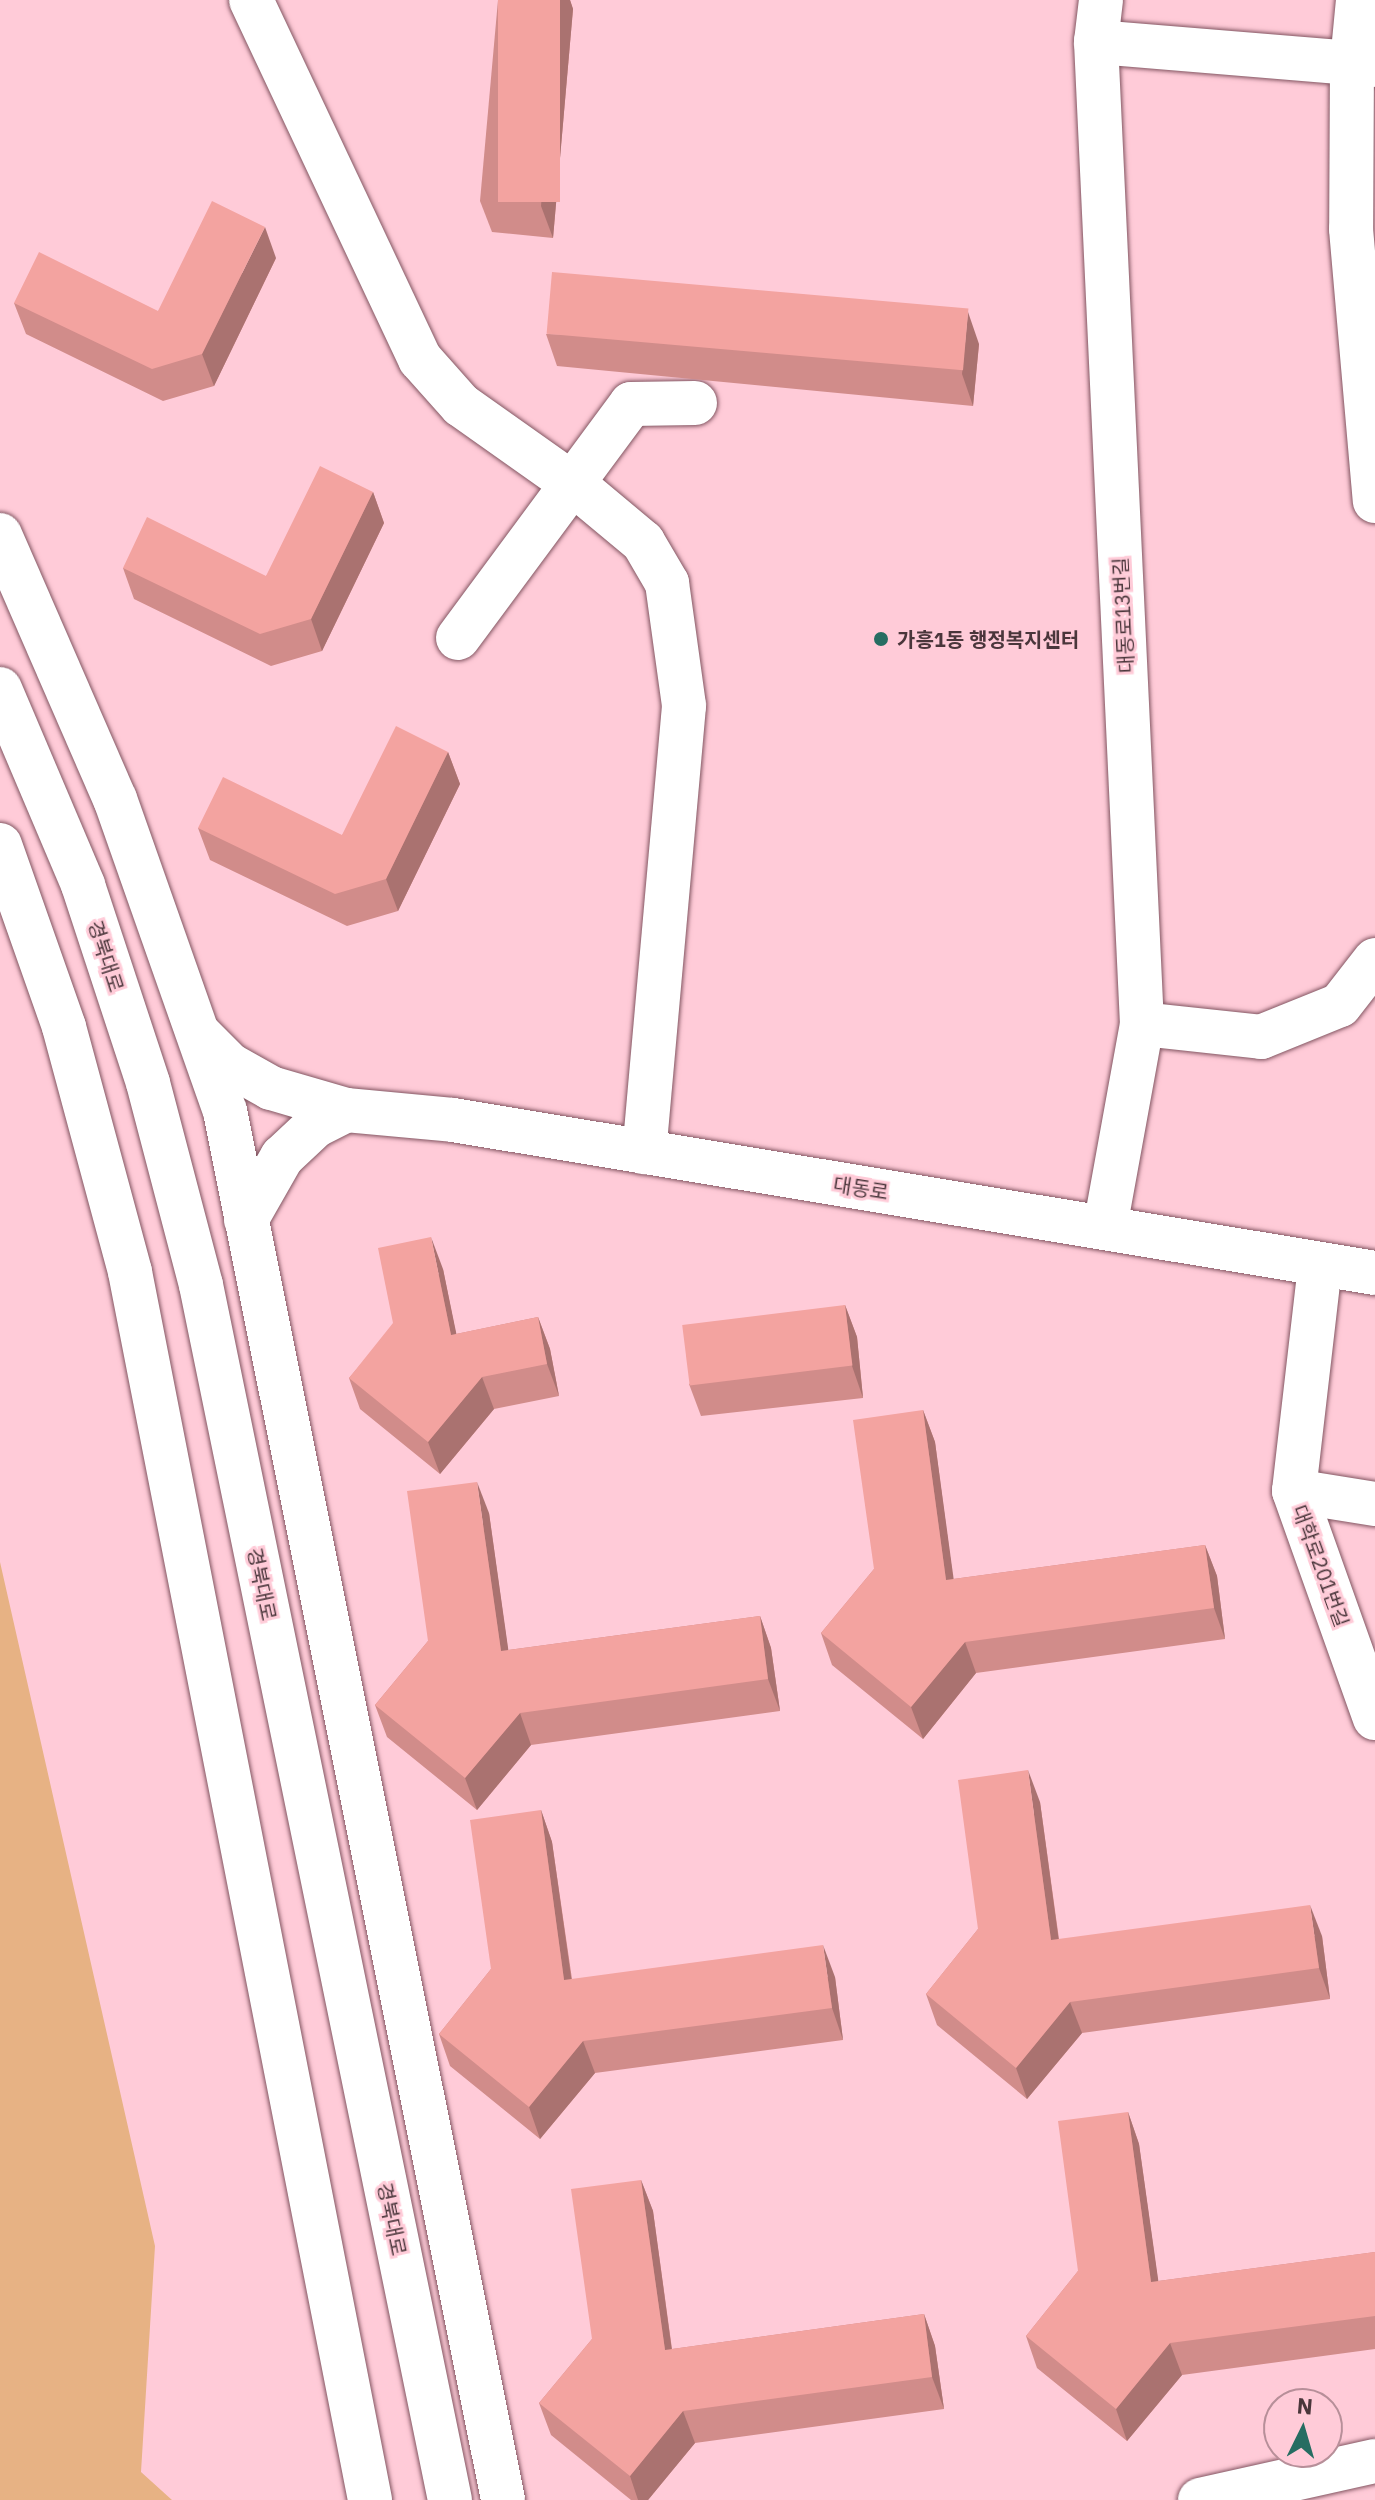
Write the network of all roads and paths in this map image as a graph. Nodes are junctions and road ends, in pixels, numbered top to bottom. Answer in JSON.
{"nodes":[{"id":1,"x":251,"y":0,"type":"edge"},
{"id":2,"x":1358,"y":0,"type":"edge"},
{"id":3,"x":1098,"y":21,"type":"edge"},
{"id":4,"x":1363,"y":63,"type":"edge"},
{"id":5,"x":695,"y":403,"type":"dead end"},
{"id":6,"x":572,"y":483,"type":"junction"},
{"id":7,"x":1375,"y":501,"type":"edge"},
{"id":8,"x":0,"y":535,"type":"edge"},
{"id":9,"x":458,"y":638,"type":"dead end"},
{"id":10,"x":0,"y":689,"type":"edge"},
{"id":11,"x":0,"y":845,"type":"edge"},
{"id":12,"x":1375,"y":960,"type":"edge"},
{"id":13,"x":1142,"y":1024,"type":"junction"},
{"id":14,"x":200,"y":1035,"type":"junction"},
{"id":15,"x":346,"y":1110,"type":"junction"},
{"id":16,"x":644,"y":1152,"type":"junction"},
{"id":17,"x":246,"y":1220,"type":"junction"},
{"id":18,"x":1105,"y":1228,"type":"junction"},
{"id":19,"x":1320,"y":1266,"type":"junction"},
{"id":20,"x":1375,"y":1273,"type":"edge"},
{"id":21,"x":1294,"y":1491,"type":"junction"},
{"id":22,"x":1375,"y":1504,"type":"edge"},
{"id":23,"x":1375,"y":1718,"type":"edge"},
{"id":24,"x":1375,"y":2461,"type":"edge"},
{"id":25,"x":370,"y":2500,"type":"edge"},
{"id":26,"x":450,"y":2500,"type":"edge"},
{"id":27,"x":503,"y":2500,"type":"edge"},
{"id":28,"x":1200,"y":2500,"type":"edge"}],
"edges":[{"from":1,"to":6,"type":"main road"},
{"from":2,"to":4,"type":"main road"},
{"from":3,"to":4,"type":"main road"},
{"from":3,"to":13,"type":"main road","name":"대동로13번길"},
{"from":4,"to":7,"type":"main road"},
{"from":5,"to":6,"type":"main road"},
{"from":6,"to":9,"type":"main road"},
{"from":6,"to":16,"type":"main road"},
{"from":8,"to":14,"type":"main road"},
{"from":10,"to":26,"type":"main road","name":"경북대로"},
{"from":11,"to":25,"type":"main road"},
{"from":12,"to":13,"type":"main road"},
{"from":13,"to":18,"type":"main road","name":"대동로13번길"},
{"from":14,"to":15,"type":"main road","name":"대동로"},
{"from":14,"to":17,"type":"main road"},
{"from":15,"to":16,"type":"main road","name":"대동로"},
{"from":15,"to":17,"type":"main road"},
{"from":16,"to":18,"type":"main road","name":"대동로"},
{"from":17,"to":27,"type":"main road"},
{"from":18,"to":19,"type":"main road","name":"대동로"},
{"from":19,"to":20,"type":"main road","name":"대동로"},
{"from":19,"to":21,"type":"main road"},
{"from":21,"to":22,"type":"main road","name":"대학로201번길"},
{"from":21,"to":23,"type":"main road","name":"대학로201번길"},
{"from":24,"to":28,"type":"main road"}]}
